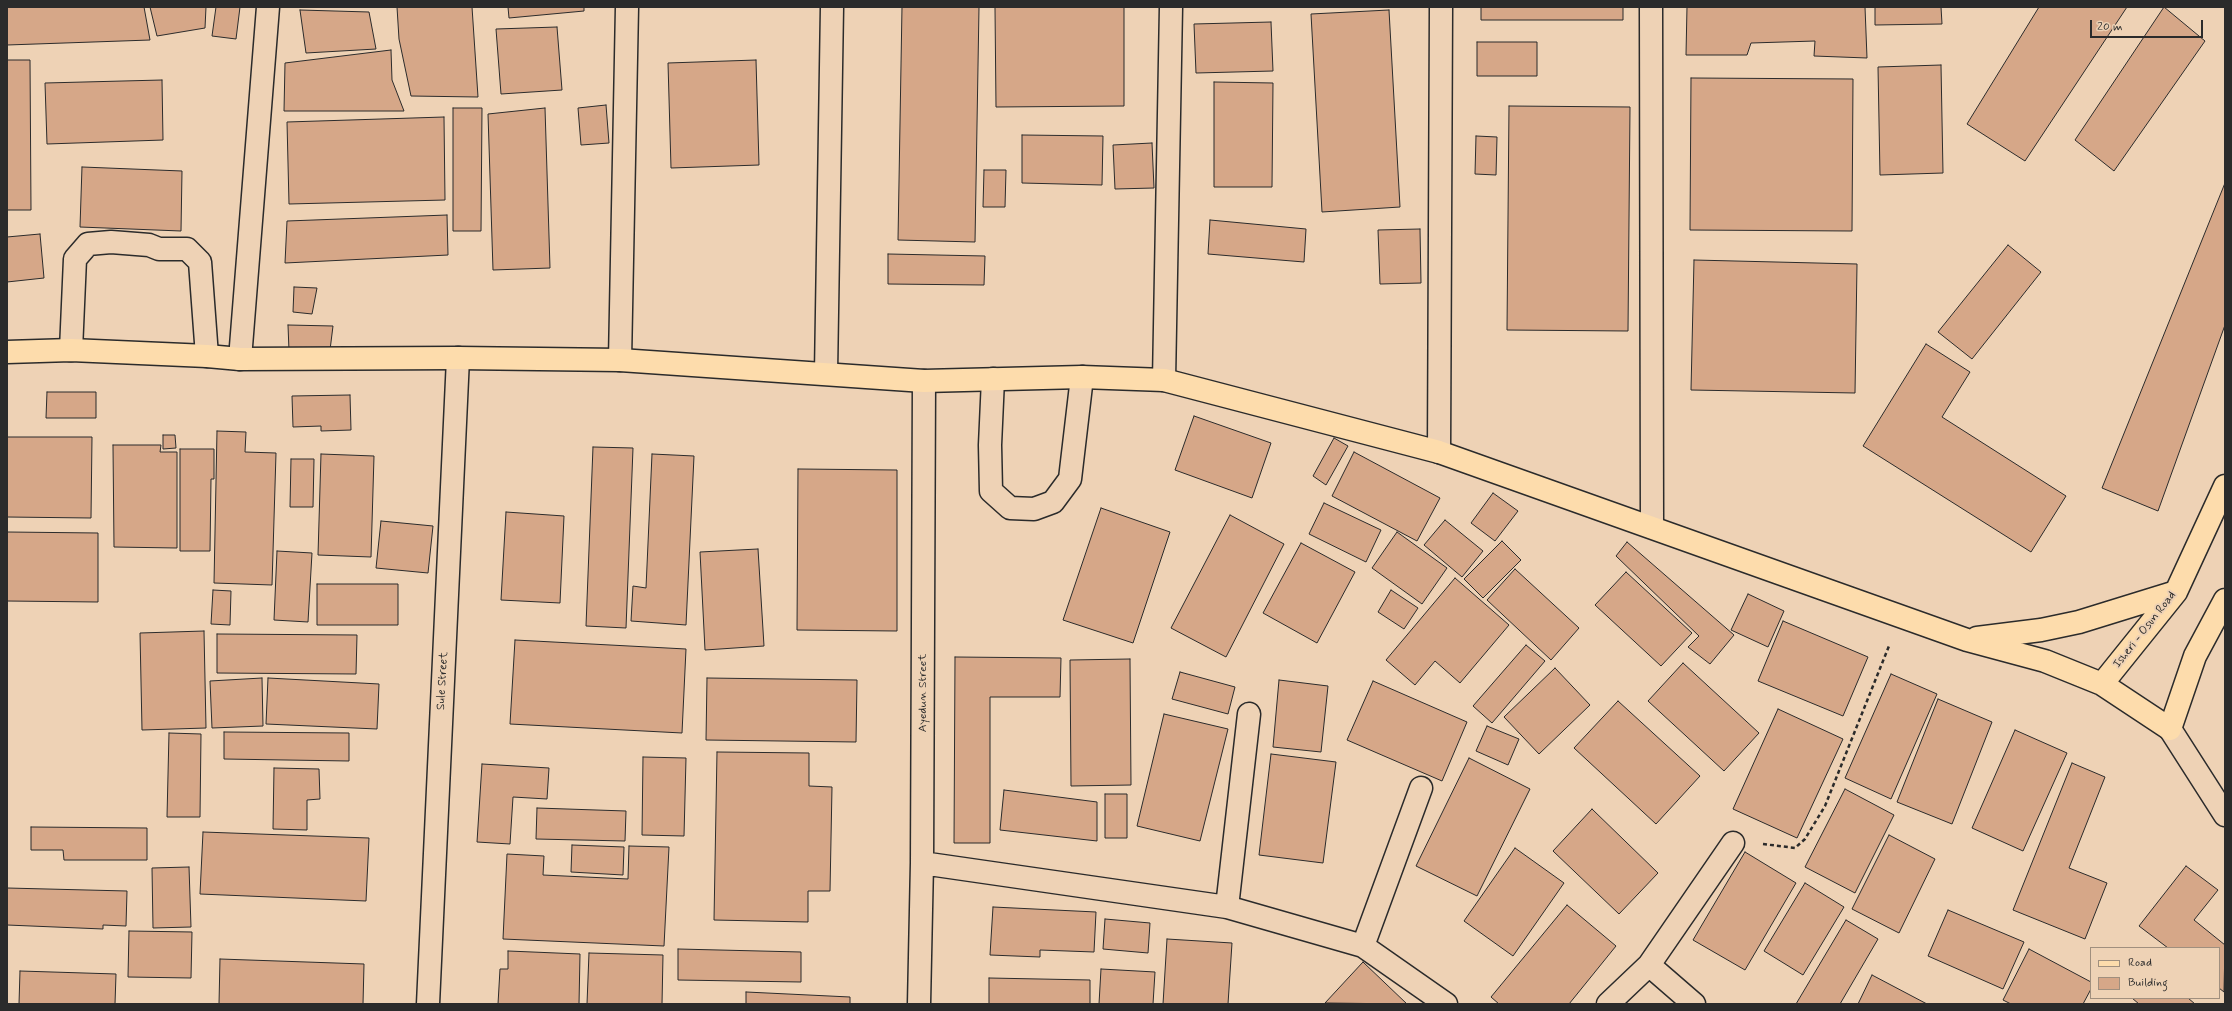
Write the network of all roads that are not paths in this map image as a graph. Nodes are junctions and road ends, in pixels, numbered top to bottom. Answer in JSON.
{"nodes":[{"id":1,"x":268,"y":7,"type":"edge"},
{"id":2,"x":626,"y":7,"type":"edge"},
{"id":3,"x":832,"y":7,"type":"edge"},
{"id":4,"x":1171,"y":7,"type":"edge"},
{"id":5,"x":1441,"y":7,"type":"edge"},
{"id":6,"x":1651,"y":7,"type":"edge"},
{"id":7,"x":71,"y":350,"type":"junction"},
{"id":8,"x":7,"y":352,"type":"edge"},
{"id":9,"x":207,"y":356,"type":"junction"},
{"id":10,"x":458,"y":358,"type":"junction"},
{"id":11,"x":240,"y":359,"type":"junction"},
{"id":12,"x":620,"y":360,"type":"junction"},
{"id":13,"x":826,"y":373,"type":"junction"},
{"id":14,"x":1082,"y":377,"type":"junction"},
{"id":15,"x":993,"y":379,"type":"junction"},
{"id":16,"x":1164,"y":380,"type":"junction"},
{"id":17,"x":924,"y":381,"type":"junction"},
{"id":18,"x":1439,"y":452,"type":"junction"},
{"id":19,"x":2225,"y":486,"type":"edge"},
{"id":20,"x":1652,"y":527,"type":"junction"},
{"id":21,"x":2176,"y":592,"type":"junction"},
{"id":22,"x":2225,"y":600,"type":"edge"},
{"id":23,"x":1967,"y":640,"type":"junction"},
{"id":24,"x":2102,"y":684,"type":"junction"},
{"id":25,"x":1249,"y":714,"type":"dead end"},
{"id":26,"x":2170,"y":728,"type":"junction"},
{"id":27,"x":1421,"y":788,"type":"dead end"},
{"id":28,"x":2225,"y":815,"type":"edge"},
{"id":29,"x":1733,"y":843,"type":"road end"},
{"id":30,"x":922,"y":863,"type":"junction"},
{"id":31,"x":1227,"y":907,"type":"junction"},
{"id":32,"x":1363,"y":946,"type":"junction"},
{"id":33,"x":1649,"y":965,"type":"junction"},
{"id":34,"x":428,"y":1004,"type":"edge"},
{"id":35,"x":919,"y":1004,"type":"edge"},
{"id":36,"x":1446,"y":1004,"type":"edge"},
{"id":37,"x":1608,"y":1004,"type":"edge"},
{"id":38,"x":1694,"y":1004,"type":"edge"}],
"edges":[{"from":1,"to":11,"type":"street"},
{"from":2,"to":12,"type":"street"},
{"from":3,"to":13,"type":"street"},
{"from":4,"to":16,"type":"street"},
{"from":5,"to":18,"type":"street"},
{"from":6,"to":20,"type":"street"},
{"from":7,"to":8,"type":"main road"},
{"from":7,"to":9,"type":"main road"},
{"from":7,"to":9,"type":"street"},
{"from":9,"to":11,"type":"main road"},
{"from":10,"to":11,"type":"main road"},
{"from":10,"to":12,"type":"main road"},
{"from":10,"to":34,"type":"street","name":"Sule Street"},
{"from":12,"to":13,"type":"main road"},
{"from":13,"to":17,"type":"main road"},
{"from":14,"to":15,"type":"main road"},
{"from":14,"to":15,"type":"street"},
{"from":14,"to":16,"type":"main road"},
{"from":15,"to":17,"type":"main road"},
{"from":16,"to":18,"type":"main road"},
{"from":17,"to":30,"type":"street","name":"Ayedun Street"},
{"from":18,"to":20,"type":"main road"},
{"from":19,"to":21,"type":"main road","name":"Isheri - Osun Road"},
{"from":20,"to":23,"type":"main road"},
{"from":21,"to":23,"type":"main road"},
{"from":21,"to":24,"type":"main road","name":"Isheri - Osun Road"},
{"from":22,"to":26,"type":"main road"},
{"from":23,"to":24,"type":"main road"},
{"from":24,"to":26,"type":"main road"},
{"from":25,"to":31,"type":"street"},
{"from":26,"to":28,"type":"street"},
{"from":27,"to":32,"type":"street"},
{"from":29,"to":33,"type":"street"},
{"from":30,"to":31,"type":"street"},
{"from":30,"to":35,"type":"street","name":"Ayedun Street"},
{"from":31,"to":32,"type":"street"},
{"from":32,"to":36,"type":"street"},
{"from":33,"to":37,"type":"street"},
{"from":33,"to":38,"type":"street"}]}
